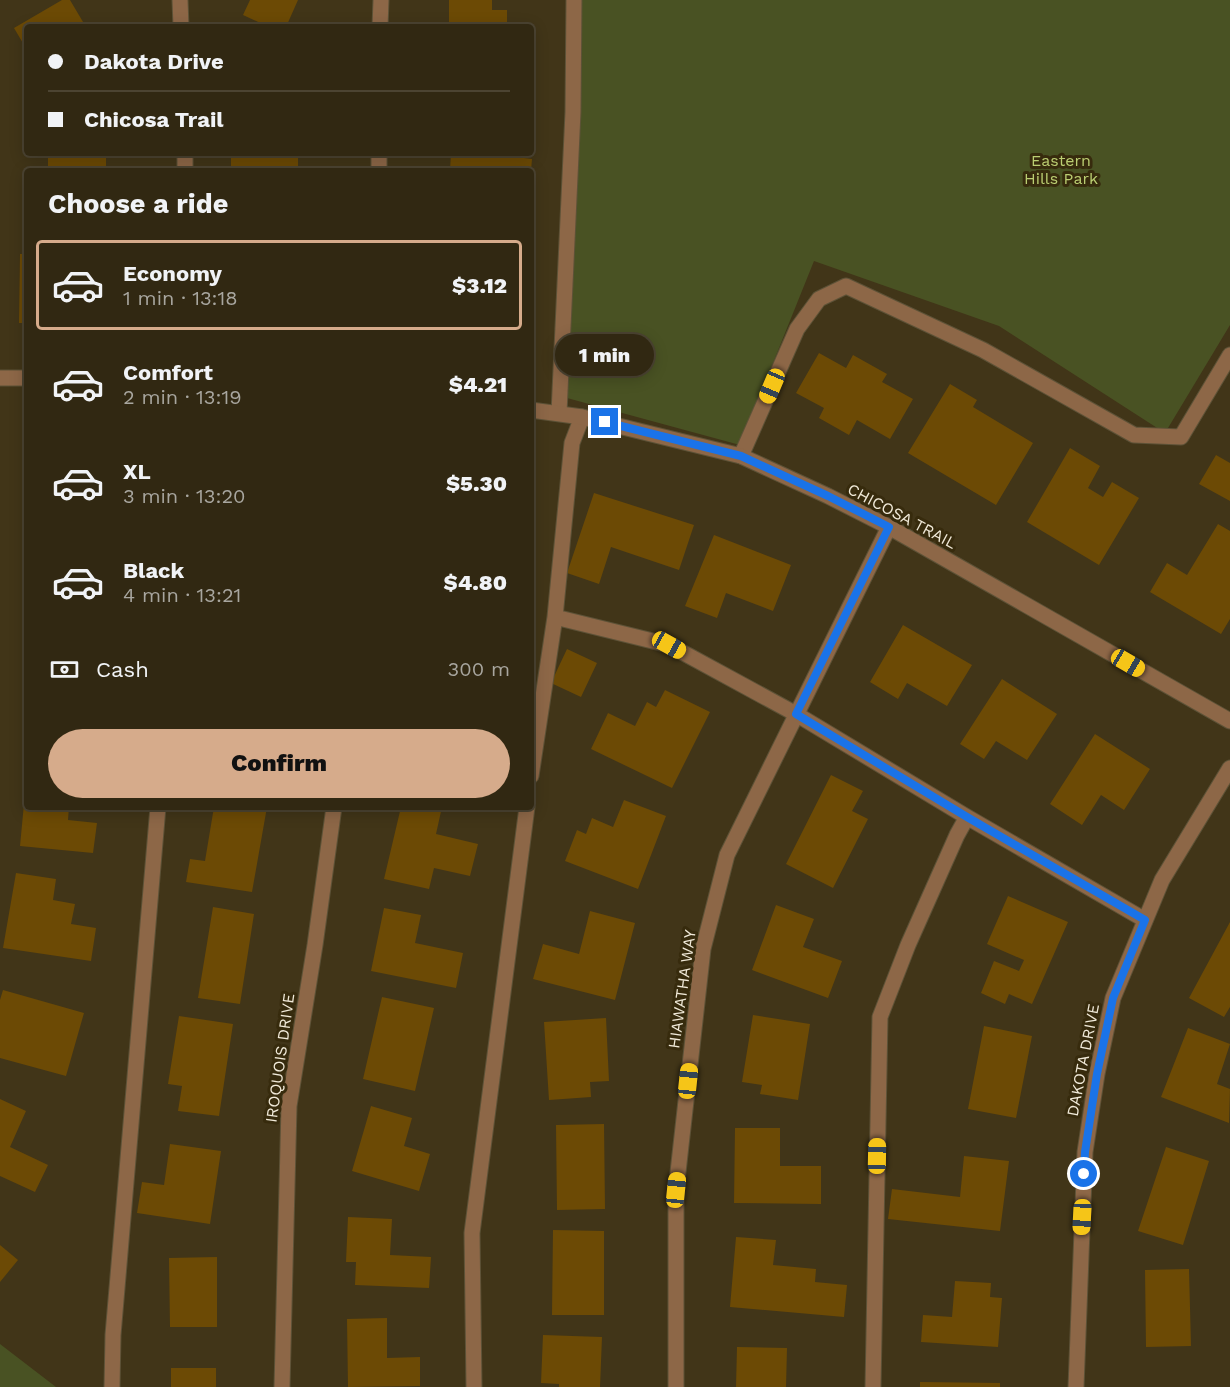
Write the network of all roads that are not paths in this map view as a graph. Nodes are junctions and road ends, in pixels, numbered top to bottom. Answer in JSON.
{"nodes":[{"id":1,"x":180,"y":0,"type":"edge"},
{"id":2,"x":381,"y":0,"type":"edge"},
{"id":3,"x":574,"y":0,"type":"edge"},
{"id":4,"x":181,"y":24,"type":"edge"},
{"id":5,"x":380,"y":24,"type":"edge"},
{"id":6,"x":1230,"y":356,"type":"edge"},
{"id":7,"x":0,"y":378,"type":"edge"},
{"id":8,"x":24,"y":378,"type":"edge"},
{"id":9,"x":534,"y":410,"type":"edge"},
{"id":10,"x":559,"y":413,"type":"junction"},
{"id":11,"x":582,"y":417,"type":"junction"},
{"id":12,"x":741,"y":456,"type":"junction"},
{"id":13,"x":889,"y":527,"type":"junction"},
{"id":14,"x":555,"y":617,"type":"junction"},
{"id":15,"x":796,"y":714,"type":"junction"},
{"id":16,"x":1230,"y":721,"type":"edge"},
{"id":17,"x":534,"y":756,"type":"edge"},
{"id":18,"x":1230,"y":768,"type":"edge"},
{"id":19,"x":158,"y":810,"type":"edge"},
{"id":20,"x":334,"y":810,"type":"edge"},
{"id":21,"x":527,"y":810,"type":"edge"},
{"id":22,"x":967,"y":817,"type":"junction"},
{"id":23,"x":1145,"y":920,"type":"junction"},
{"id":24,"x":112,"y":1387,"type":"edge"},
{"id":25,"x":282,"y":1387,"type":"edge"},
{"id":26,"x":474,"y":1387,"type":"edge"},
{"id":27,"x":676,"y":1387,"type":"edge"},
{"id":28,"x":873,"y":1387,"type":"edge"},
{"id":29,"x":1076,"y":1387,"type":"edge"}],
"edges":[{"from":1,"to":4,"type":"street"},
{"from":2,"to":5,"type":"street"},
{"from":3,"to":10,"type":"street"},
{"from":6,"to":12,"type":"street"},
{"from":7,"to":8,"type":"street"},
{"from":9,"to":10,"type":"street","name":"CHICOSA TRAIL"},
{"from":10,"to":11,"type":"street","name":"CHICOSA TRAIL"},
{"from":11,"to":12,"type":"street","name":"CHICOSA TRAIL"},
{"from":11,"to":14,"type":"street"},
{"from":12,"to":13,"type":"street","name":"CHICOSA TRAIL"},
{"from":13,"to":15,"type":"street","name":"HIAWATHA WAY"},
{"from":13,"to":16,"type":"street","name":"CHICOSA TRAIL"},
{"from":14,"to":15,"type":"street"},
{"from":14,"to":17,"type":"street"},
{"from":15,"to":22,"type":"street"},
{"from":15,"to":27,"type":"street","name":"HIAWATHA WAY"},
{"from":18,"to":23,"type":"street","name":"DAKOTA DRIVE"},
{"from":19,"to":24,"type":"street"},
{"from":20,"to":25,"type":"street","name":"IROQUOIS DRIVE"},
{"from":21,"to":26,"type":"street"},
{"from":22,"to":23,"type":"street"},
{"from":22,"to":28,"type":"street"},
{"from":23,"to":29,"type":"street","name":"DAKOTA DRIVE"}]}
